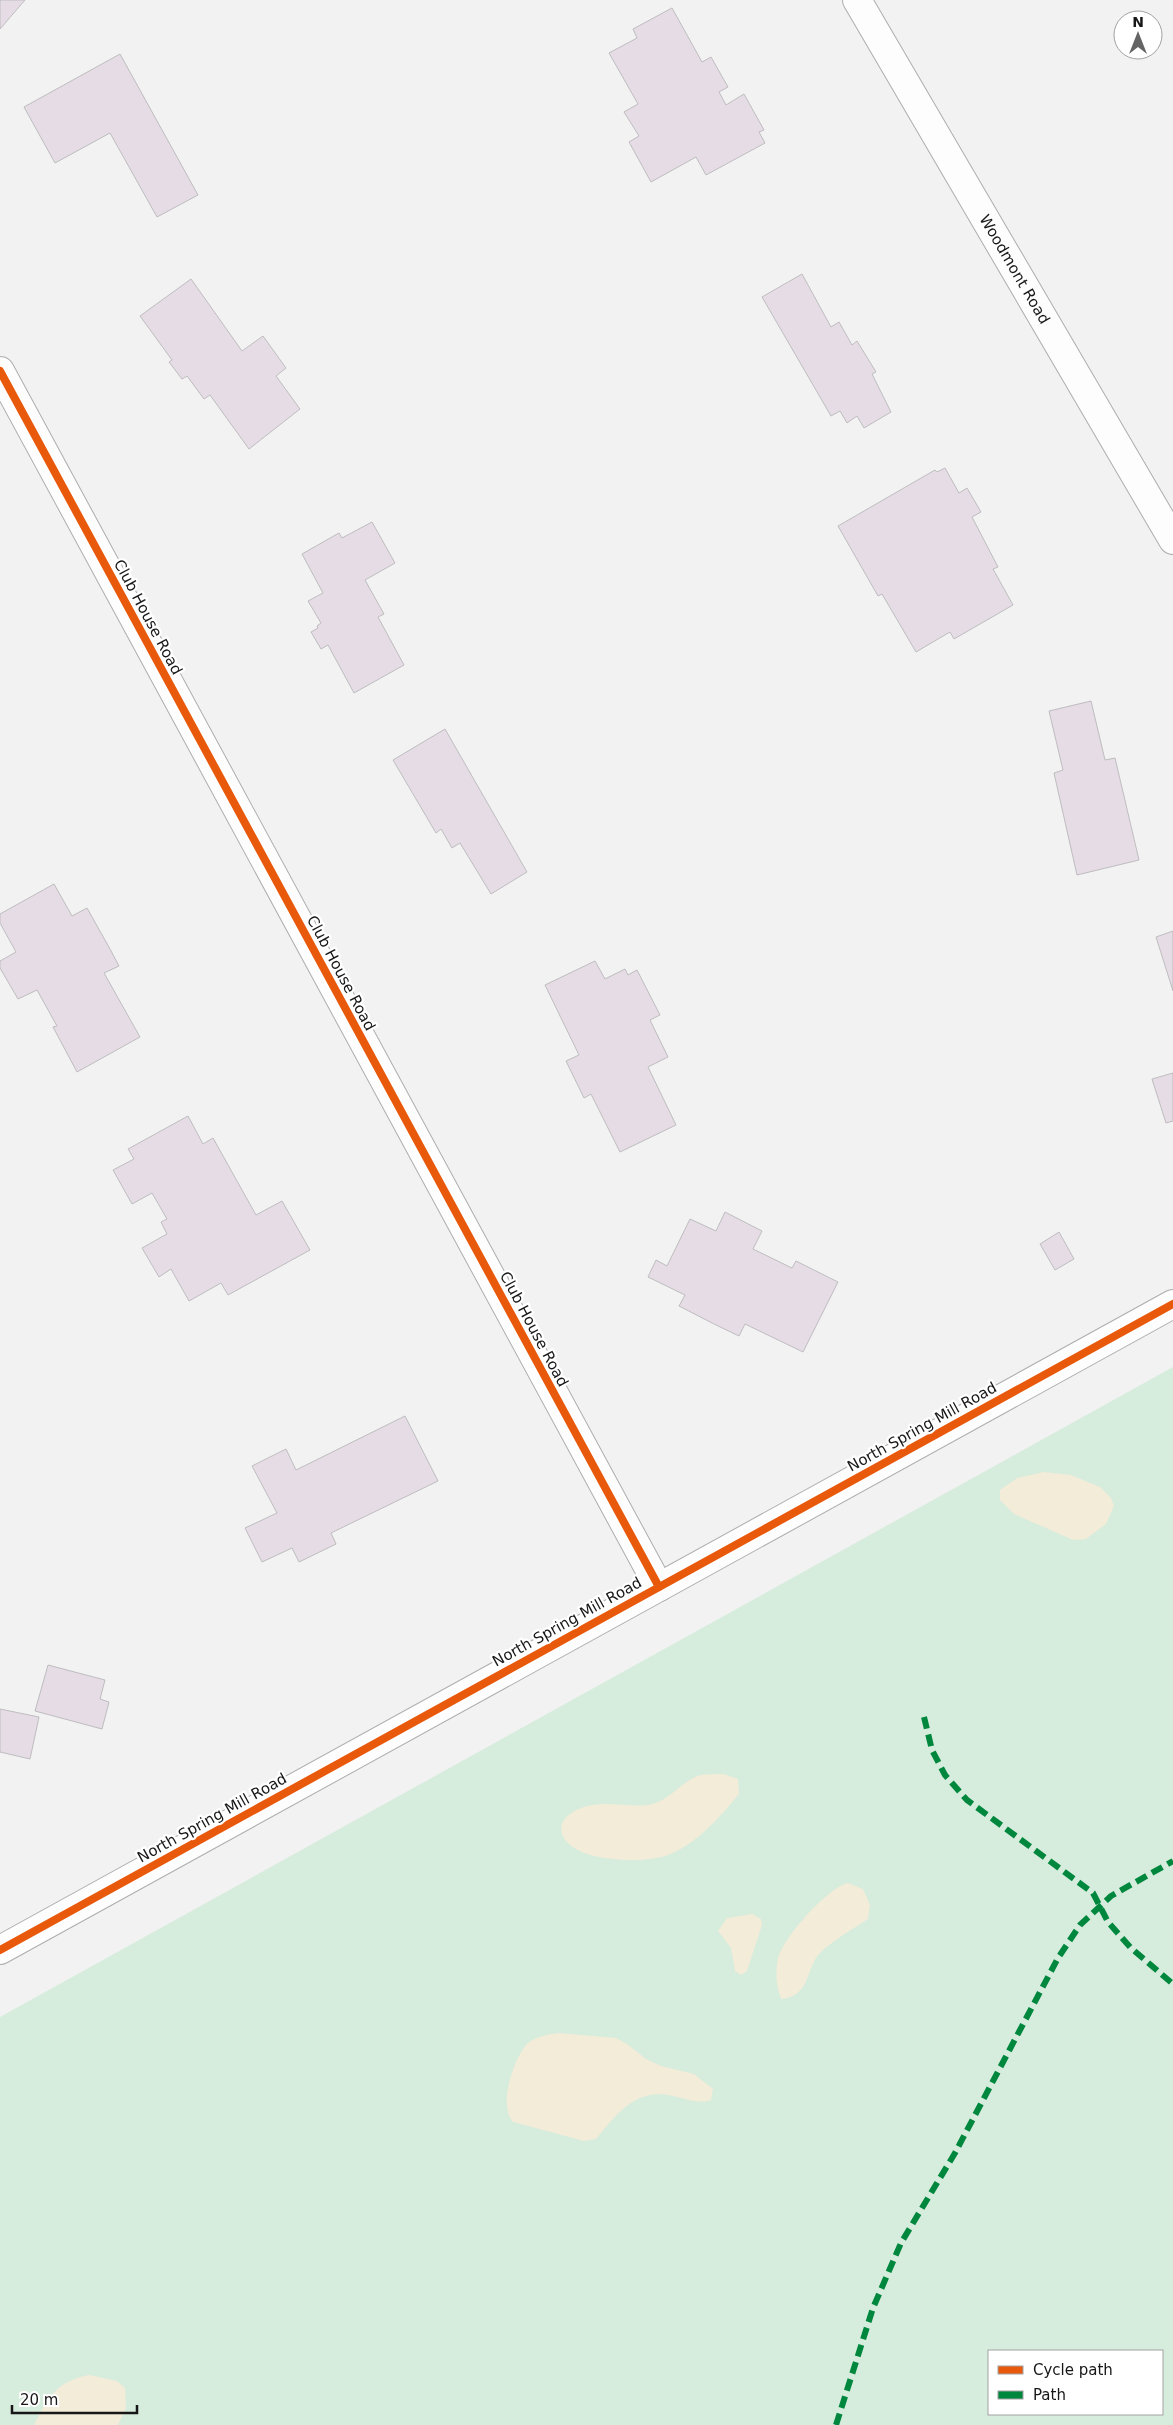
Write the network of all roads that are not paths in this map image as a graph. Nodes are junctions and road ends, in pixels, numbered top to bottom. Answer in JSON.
{"nodes":[{"id":1,"x":857,"y":0,"type":"edge"},
{"id":2,"x":0,"y":372,"type":"edge"},
{"id":3,"x":1173,"y":540,"type":"edge"},
{"id":4,"x":1173,"y":1304,"type":"edge"},
{"id":5,"x":659,"y":1587,"type":"junction"},
{"id":6,"x":0,"y":1950,"type":"edge"}],
"edges":[{"from":1,"to":3,"type":"street","name":"Woodmont Road"},
{"from":2,"to":5,"type":"street","name":"Club House Road"},
{"from":4,"to":5,"type":"street","name":"North Spring Mill Road"},
{"from":5,"to":6,"type":"street","name":"North Spring Mill Road"}]}
